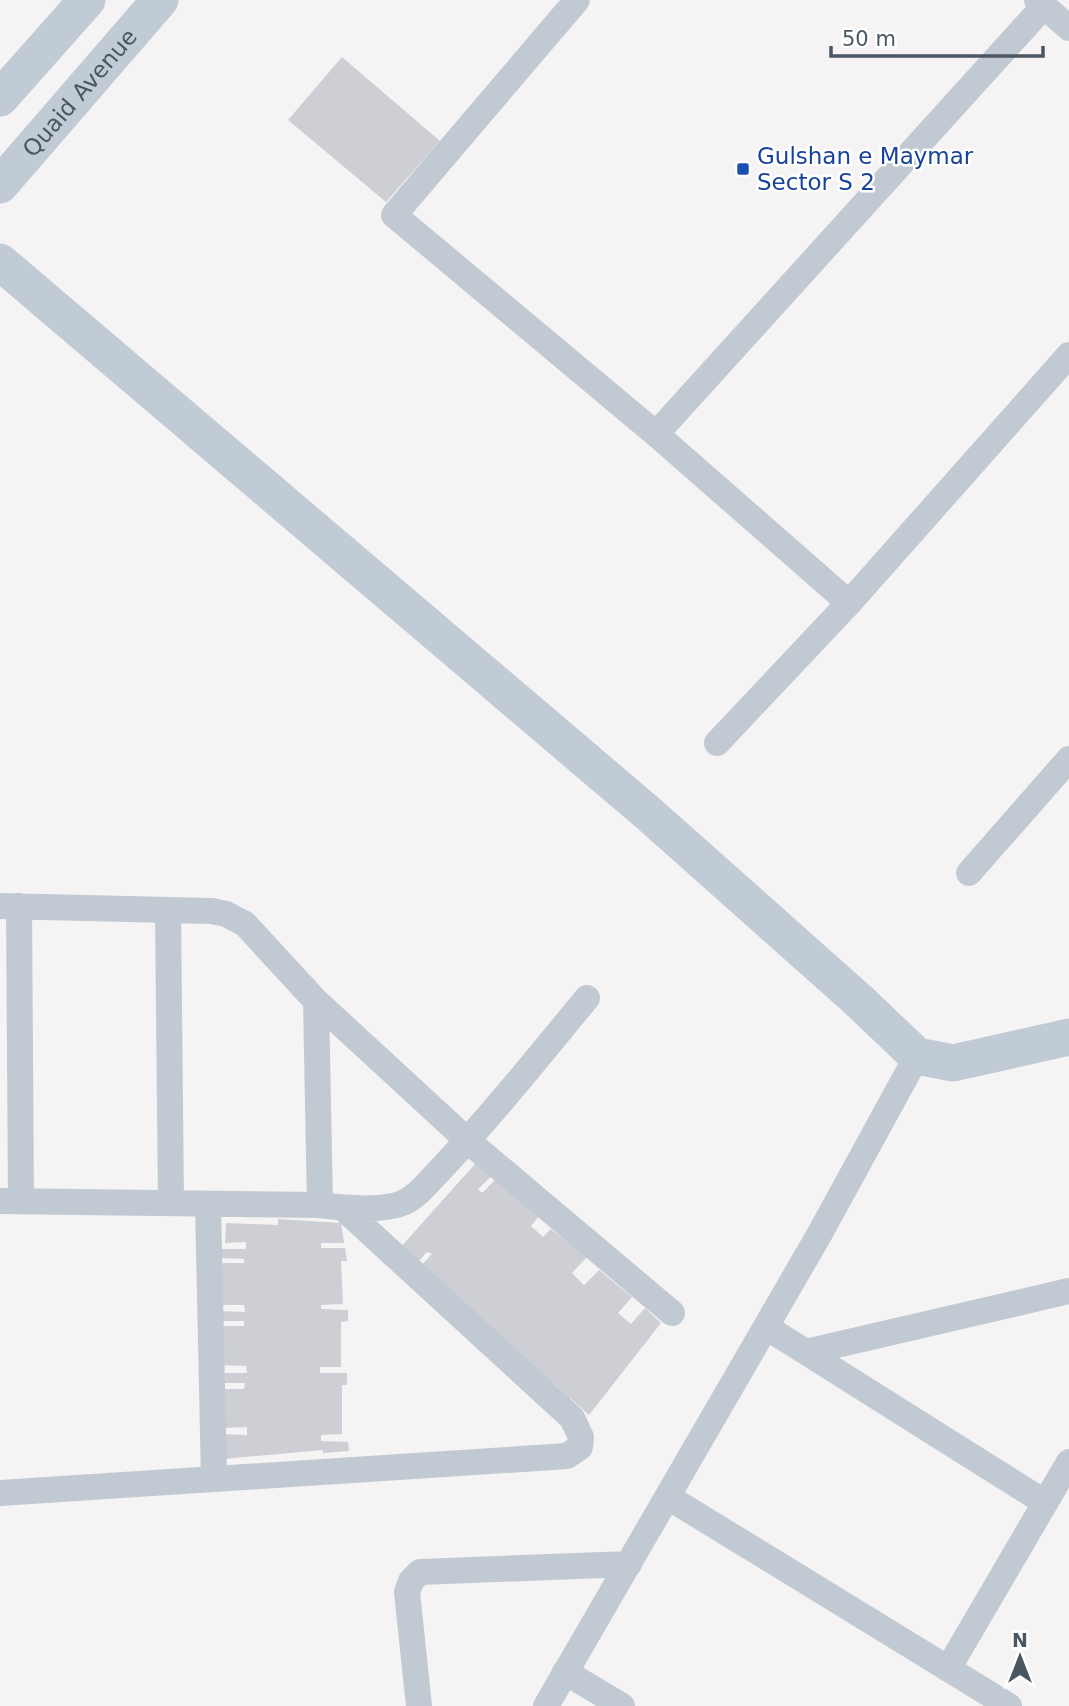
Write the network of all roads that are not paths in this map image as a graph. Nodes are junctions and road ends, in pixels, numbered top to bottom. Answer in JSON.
{"nodes":[{"id":1,"x":87,"y":0,"type":"edge"},
{"id":2,"x":160,"y":0,"type":"edge"},
{"id":3,"x":577,"y":0,"type":"edge"},
{"id":4,"x":1040,"y":3,"type":"edge"},
{"id":5,"x":1069,"y":28,"type":"edge"},
{"id":6,"x":0,"y":98,"type":"edge"},
{"id":7,"x":0,"y":185,"type":"edge"},
{"id":8,"x":0,"y":262,"type":"edge"},
{"id":9,"x":1069,"y":355,"type":"edge"},
{"id":10,"x":656,"y":434,"type":"junction"},
{"id":11,"x":849,"y":603,"type":"junction"},
{"id":12,"x":717,"y":743,"type":"dead end"},
{"id":13,"x":1069,"y":759,"type":"edge"},
{"id":14,"x":969,"y":873,"type":"dead end"},
{"id":15,"x":9,"y":906,"type":"edge"},
{"id":16,"x":168,"y":911,"type":"junction"},
{"id":17,"x":587,"y":998,"type":"dead end"},
{"id":18,"x":316,"y":1001,"type":"junction"},
{"id":19,"x":1069,"y":1037,"type":"edge"},
{"id":20,"x":917,"y":1056,"type":"junction"},
{"id":21,"x":468,"y":1141,"type":"junction"},
{"id":22,"x":11,"y":1201,"type":"edge"},
{"id":23,"x":171,"y":1203,"type":"junction"},
{"id":24,"x":208,"y":1204,"type":"junction"},
{"id":25,"x":332,"y":1207,"type":"junction"},
{"id":26,"x":1069,"y":1291,"type":"edge"},
{"id":27,"x":672,"y":1312,"type":"dead end"},
{"id":28,"x":766,"y":1327,"type":"junction"},
{"id":29,"x":806,"y":1352,"type":"junction"},
{"id":30,"x":1069,"y":1462,"type":"edge"},
{"id":31,"x":214,"y":1479,"type":"junction"},
{"id":32,"x":0,"y":1493,"type":"edge"},
{"id":33,"x":668,"y":1497,"type":"junction"},
{"id":34,"x":1044,"y":1502,"type":"junction"},
{"id":35,"x":629,"y":1564,"type":"junction"},
{"id":36,"x":948,"y":1669,"type":"junction"},
{"id":37,"x":565,"y":1672,"type":"junction"},
{"id":38,"x":419,"y":1706,"type":"edge"},
{"id":39,"x":546,"y":1706,"type":"edge"},
{"id":40,"x":622,"y":1706,"type":"edge"},
{"id":41,"x":1009,"y":1706,"type":"edge"}],
"edges":[{"from":1,"to":6,"type":"street"},
{"from":2,"to":7,"type":"street","name":"Quaid Avenue"},
{"from":3,"to":10,"type":"street"},
{"from":4,"to":5,"type":"street"},
{"from":4,"to":10,"type":"street"},
{"from":8,"to":20,"type":"street"},
{"from":9,"to":11,"type":"street"},
{"from":10,"to":11,"type":"street"},
{"from":11,"to":12,"type":"street"},
{"from":13,"to":14,"type":"street"},
{"from":15,"to":16,"type":"street"},
{"from":15,"to":22,"type":"street"},
{"from":16,"to":18,"type":"street"},
{"from":16,"to":23,"type":"street"},
{"from":17,"to":21,"type":"street"},
{"from":18,"to":21,"type":"street"},
{"from":18,"to":25,"type":"street"},
{"from":19,"to":20,"type":"street"},
{"from":20,"to":28,"type":"street"},
{"from":21,"to":25,"type":"street"},
{"from":21,"to":27,"type":"street"},
{"from":22,"to":23,"type":"street"},
{"from":23,"to":24,"type":"street"},
{"from":24,"to":25,"type":"street"},
{"from":24,"to":31,"type":"street"},
{"from":25,"to":31,"type":"street"},
{"from":26,"to":29,"type":"street"},
{"from":28,"to":29,"type":"street"},
{"from":28,"to":33,"type":"street"},
{"from":29,"to":34,"type":"street"},
{"from":30,"to":34,"type":"street"},
{"from":31,"to":32,"type":"street"},
{"from":33,"to":35,"type":"street"},
{"from":33,"to":36,"type":"street"},
{"from":34,"to":36,"type":"street"},
{"from":35,"to":37,"type":"street"},
{"from":35,"to":38,"type":"street"},
{"from":36,"to":41,"type":"street"},
{"from":37,"to":39,"type":"street"},
{"from":37,"to":40,"type":"street"}]}
